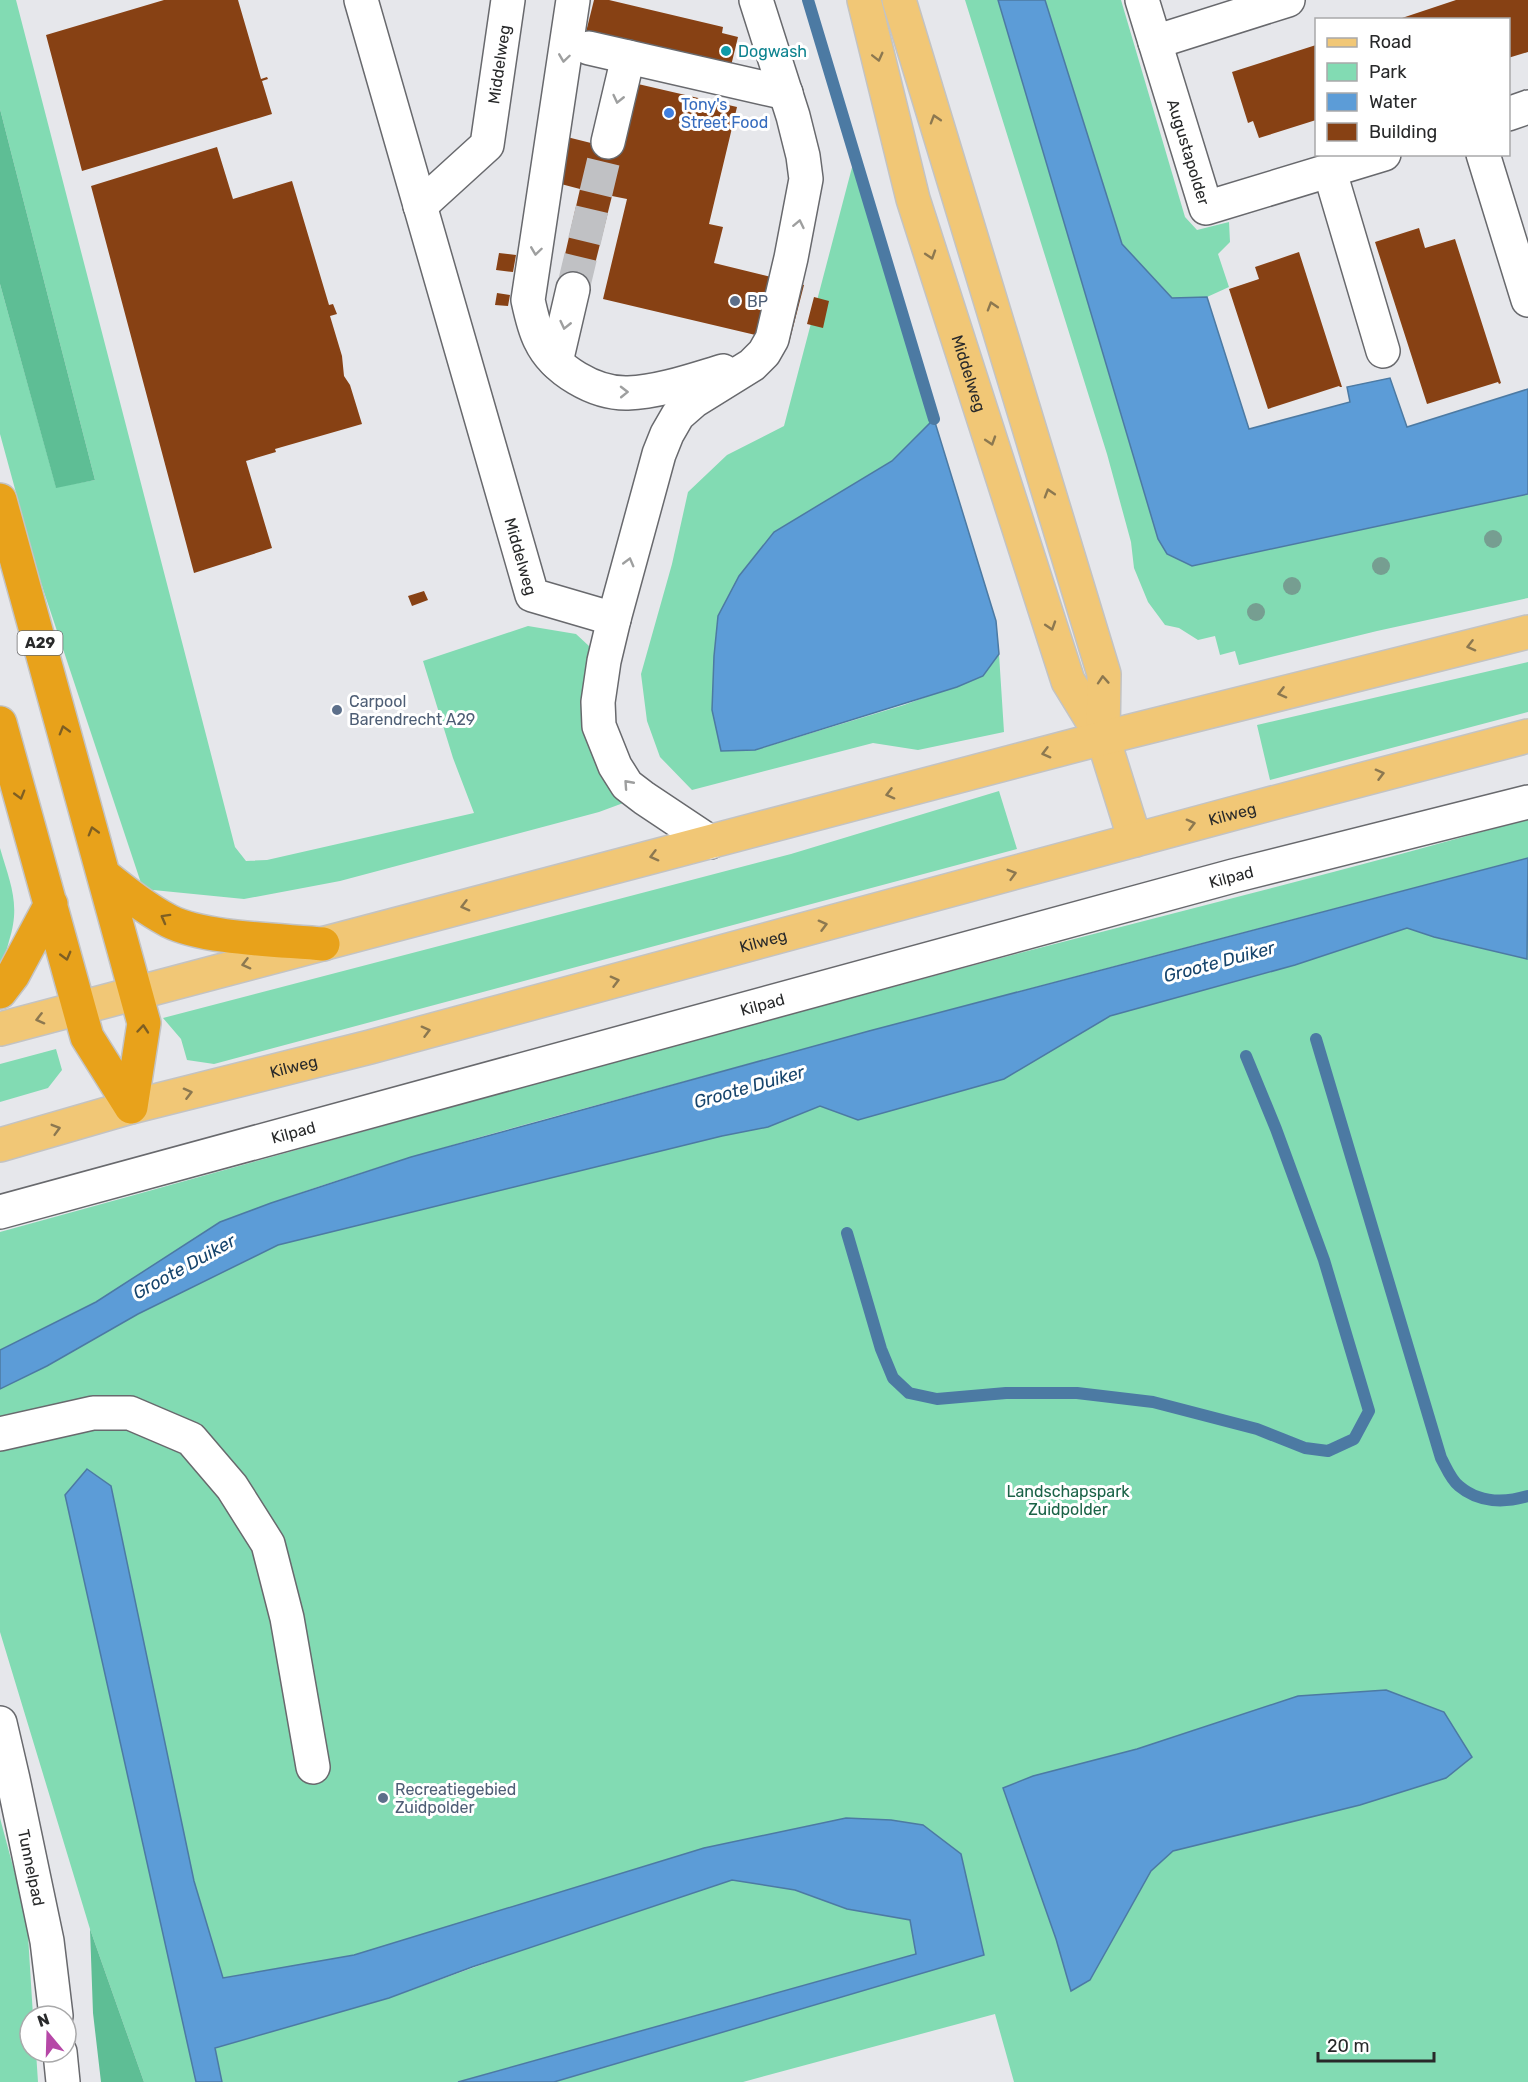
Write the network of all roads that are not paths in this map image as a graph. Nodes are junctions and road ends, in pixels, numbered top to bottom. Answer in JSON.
{"nodes":[{"id":1,"x":361,"y":0,"type":"edge"},
{"id":2,"x":508,"y":0,"type":"edge"},
{"id":3,"x":573,"y":0,"type":"edge"},
{"id":4,"x":756,"y":0,"type":"edge"},
{"id":5,"x":864,"y":0,"type":"edge"},
{"id":6,"x":899,"y":0,"type":"edge"},
{"id":7,"x":1142,"y":0,"type":"edge"},
{"id":8,"x":1288,"y":0,"type":"edge"},
{"id":9,"x":1155,"y":42,"type":"junction"},
{"id":10,"x":589,"y":48,"type":"dead end"},
{"id":11,"x":628,"y":57,"type":"junction"},
{"id":12,"x":786,"y":93,"type":"junction"},
{"id":13,"x":1528,"y":107,"type":"edge"},
{"id":14,"x":1510,"y":114,"type":"edge"},
{"id":15,"x":608,"y":142,"type":"tunnel mouth"},
{"id":16,"x":1378,"y":156,"type":"edge"},
{"id":17,"x":1484,"y":156,"type":"edge"},
{"id":18,"x":1330,"y":172,"type":"junction"},
{"id":19,"x":420,"y":206,"type":"junction"},
{"id":20,"x":573,"y":289,"type":"tunnel mouth"},
{"id":21,"x":1528,"y":300,"type":"edge"},
{"id":22,"x":1383,"y":351,"type":"dead end"},
{"id":23,"x":764,"y":353,"type":"junction"},
{"id":24,"x":556,"y":362,"type":"junction"},
{"id":25,"x":0,"y":500,"type":"edge"},
{"id":26,"x":614,"y":619,"type":"junction"},
{"id":27,"x":1528,"y":632,"type":"edge"},
{"id":28,"x":0,"y":723,"type":"edge"},
{"id":29,"x":1528,"y":736,"type":"edge"},
{"id":30,"x":1103,"y":738,"type":"junction"},
{"id":31,"x":1528,"y":802,"type":"edge"},
{"id":32,"x":1135,"y":840,"type":"junction"},
{"id":33,"x":710,"y":842,"type":"junction"},
{"id":34,"x":105,"y":876,"type":"junction"},
{"id":35,"x":51,"y":904,"type":"junction"},
{"id":36,"x":323,"y":944,"type":"junction"},
{"id":37,"x":0,"y":993,"type":"edge"},
{"id":38,"x":137,"y":994,"type":"junction"},
{"id":39,"x":80,"y":1009,"type":"junction"},
{"id":40,"x":0,"y":1029,"type":"edge"},
{"id":41,"x":131,"y":1107,"type":"junction"},
{"id":42,"x":0,"y":1144,"type":"edge"},
{"id":43,"x":0,"y":1212,"type":"edge"},
{"id":44,"x":0,"y":1434,"type":"edge"},
{"id":45,"x":0,"y":1723,"type":"edge"},
{"id":46,"x":313,"y":1767,"type":"dead end"},
{"id":47,"x":55,"y":2004,"type":"edge"},
{"id":48,"x":61,"y":2064,"type":"edge"},
{"id":49,"x":63,"y":2082,"type":"edge"}],
"edges":[{"from":1,"to":19,"type":"street","name":"Middelweg"},
{"from":2,"to":19,"type":"street","name":"Middelweg"},
{"from":3,"to":24,"type":"street","one_way":true},
{"from":4,"to":12,"type":"street"},
{"from":5,"to":30,"type":"main road","name":"Middelweg","one_way":true},
{"from":30,"to":6,"type":"main road","name":"Middelweg","one_way":true},
{"from":7,"to":9,"type":"street","name":"Augustapolder"},
{"from":8,"to":9,"type":"street"},
{"from":9,"to":18,"type":"street","name":"Augustapolder"},
{"from":10,"to":11,"type":"street"},
{"from":11,"to":12,"type":"street"},
{"from":11,"to":15,"type":"street","one_way":true},
{"from":23,"to":12,"type":"street","one_way":true},
{"from":13,"to":14,"type":"street"},
{"from":16,"to":18,"type":"street","name":"Augustapolder"},
{"from":17,"to":21,"type":"street"},
{"from":18,"to":22,"type":"street"},
{"from":19,"to":26,"type":"street","name":"Middelweg"},
{"from":20,"to":24,"type":"street","one_way":true},
{"from":24,"to":23,"type":"street","one_way":true},
{"from":26,"to":23,"type":"street","one_way":true},
{"from":34,"to":25,"type":"highway","number":"A29","one_way":true},
{"from":33,"to":26,"type":"street","one_way":true},
{"from":27,"to":30,"type":"main road","one_way":true},
{"from":28,"to":35,"type":"highway","one_way":true},
{"from":32,"to":29,"type":"main road","name":"Kilweg","one_way":true},
{"from":30,"to":32,"type":"main road","name":"Middelweg"},
{"from":30,"to":33,"type":"main road","one_way":true},
{"from":31,"to":43,"type":"street","name":"Kilpad"},
{"from":41,"to":32,"type":"main road","name":"Kilweg","one_way":true},
{"from":33,"to":36,"type":"main road","one_way":true},
{"from":36,"to":34,"type":"highway","one_way":true},
{"from":34,"to":38,"type":"highway","number":"A29"},
{"from":35,"to":37,"type":"highway"},
{"from":35,"to":39,"type":"highway","one_way":true},
{"from":36,"to":38,"type":"main road","one_way":true},
{"from":38,"to":39,"type":"main road"},
{"from":41,"to":38,"type":"highway","number":"A29","one_way":true},
{"from":39,"to":40,"type":"main road","one_way":true},
{"from":39,"to":41,"type":"highway"},
{"from":42,"to":41,"type":"main road","name":"Kilweg","one_way":true},
{"from":44,"to":46,"type":"street"},
{"from":45,"to":47,"type":"street","name":"Tunnelpad"},
{"from":48,"to":49,"type":"street"}]}
